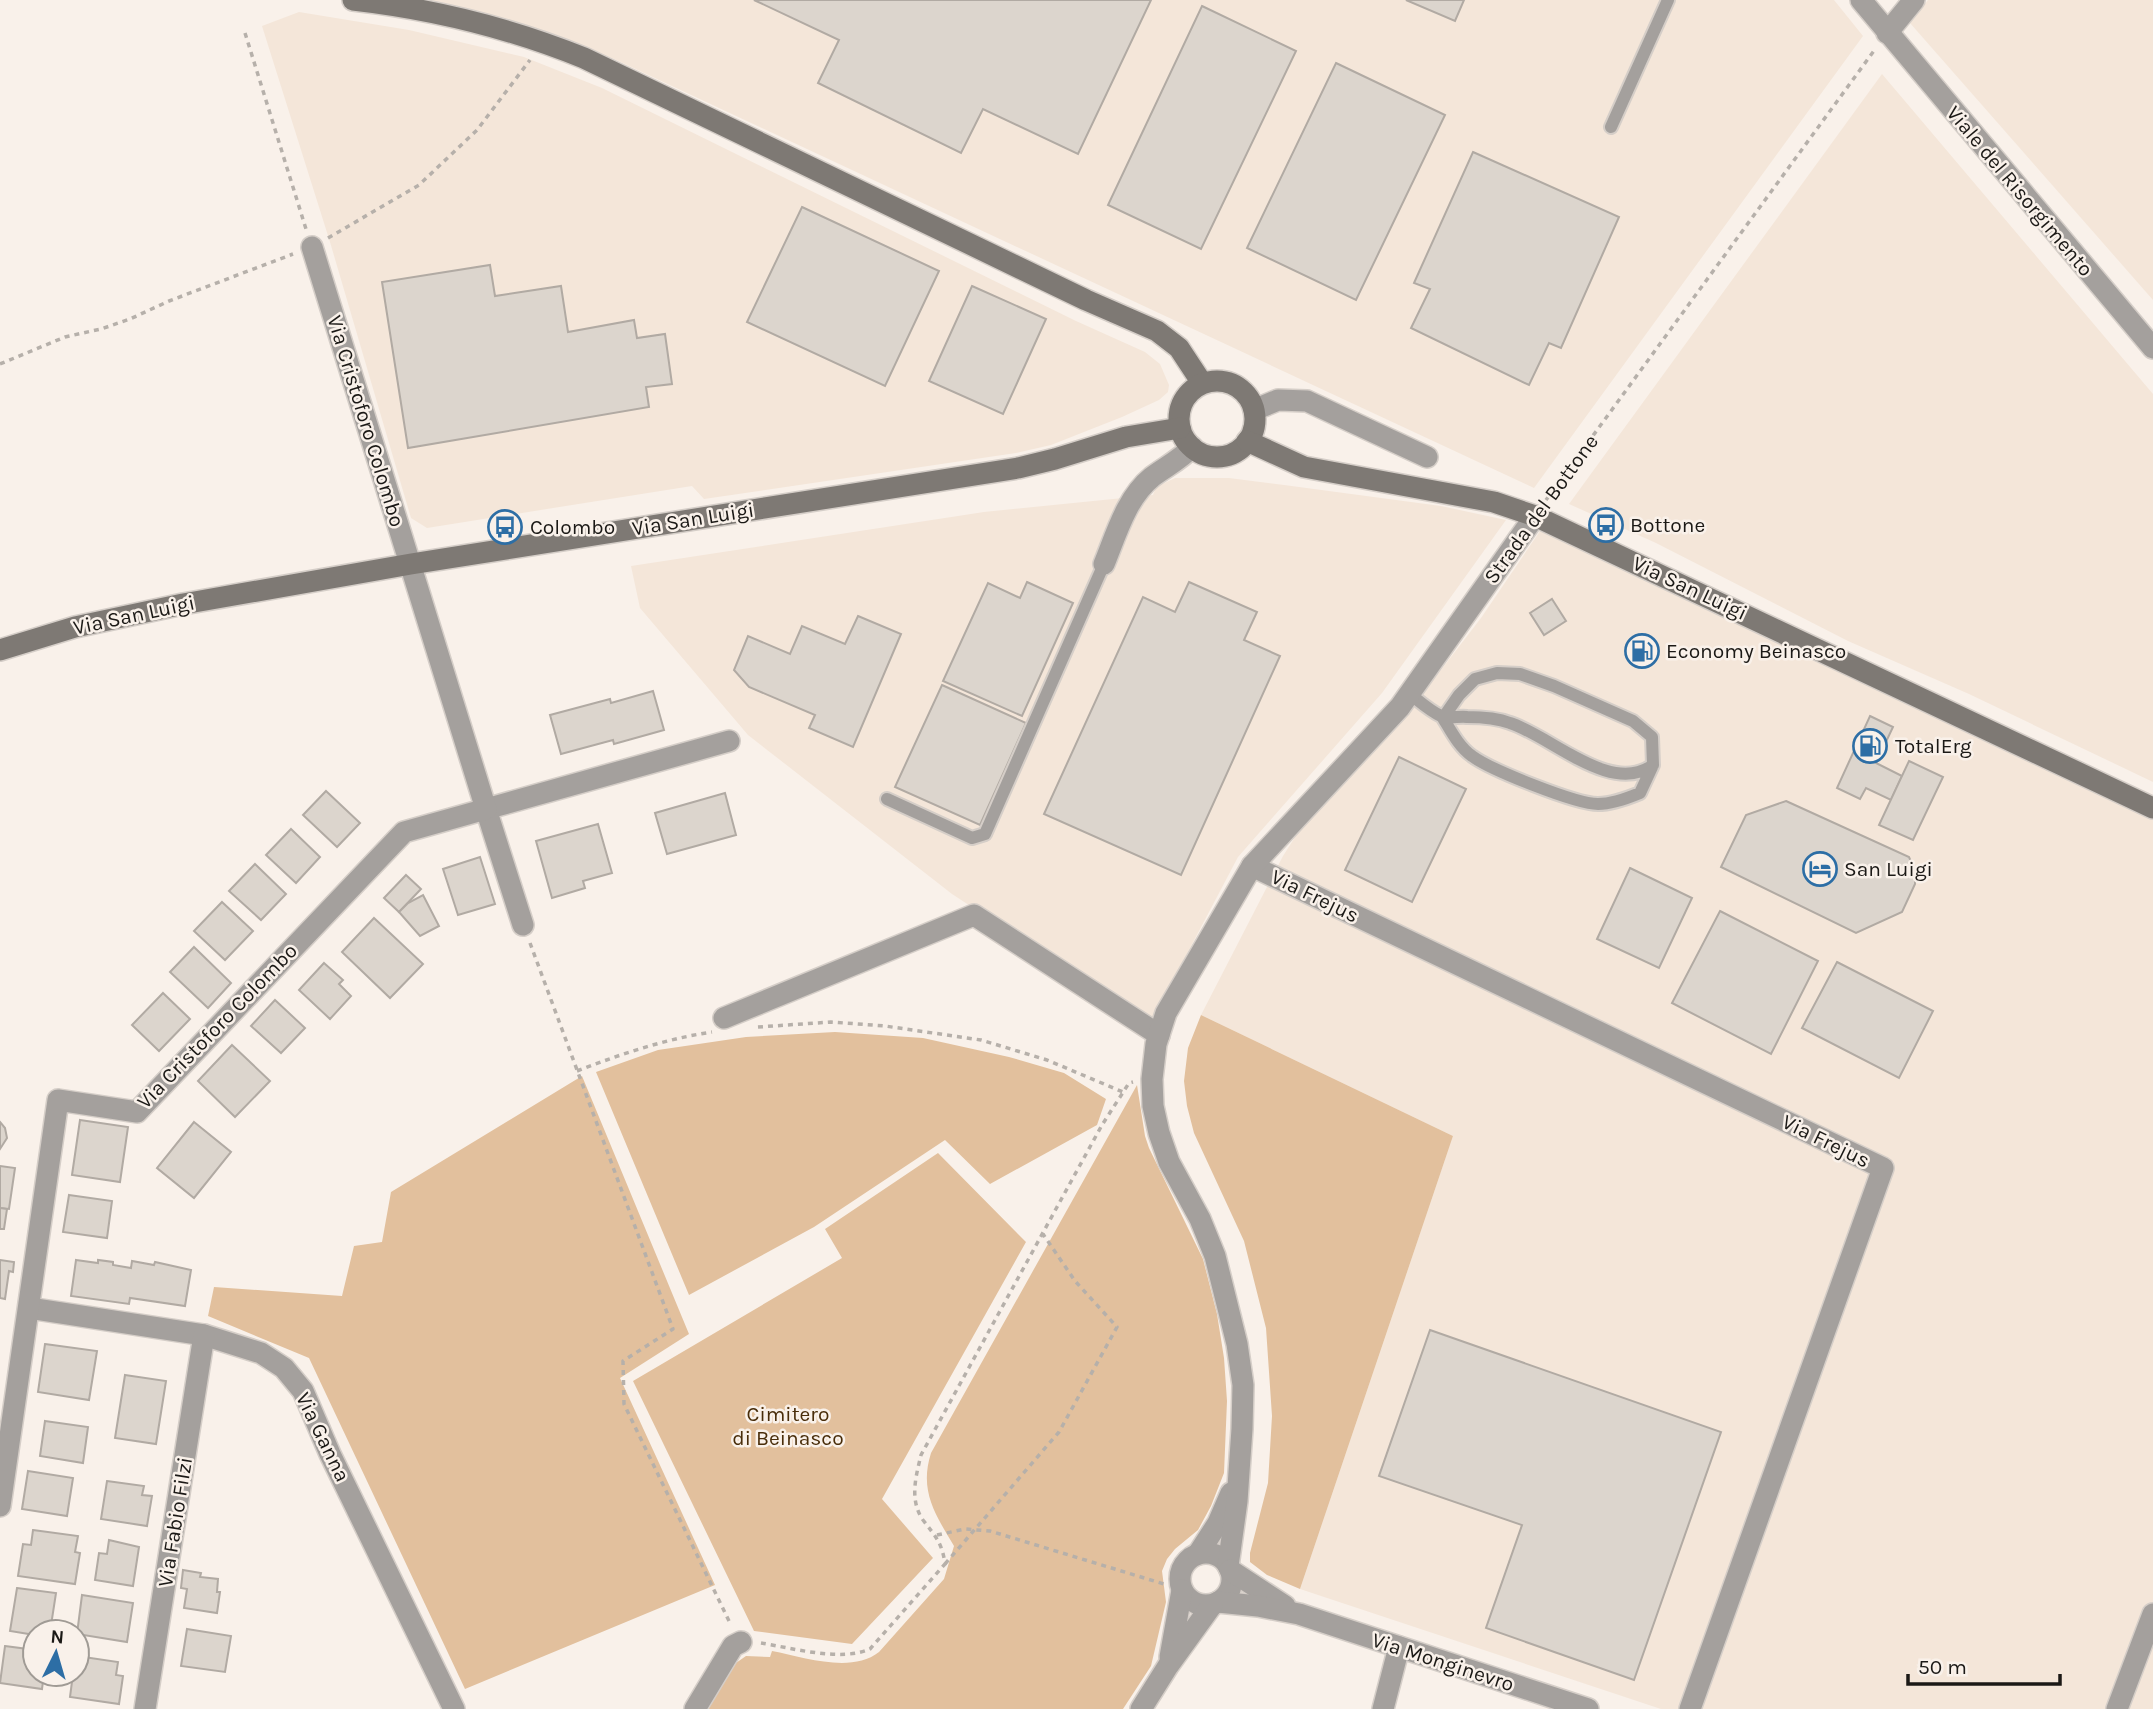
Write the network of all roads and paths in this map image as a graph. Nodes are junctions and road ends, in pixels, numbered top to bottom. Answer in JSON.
{"nodes":[{"id":1,"x":354,"y":0,"type":"edge"},
{"id":2,"x":1668,"y":0,"type":"edge"},
{"id":3,"x":1861,"y":0,"type":"edge"},
{"id":4,"x":1914,"y":0,"type":"edge"},
{"id":5,"x":245,"y":33,"type":"dead end"},
{"id":6,"x":1887,"y":33,"type":"junction"},
{"id":7,"x":544,"y":42,"type":"junction"},
{"id":8,"x":1611,"y":127,"type":"dead end"},
{"id":9,"x":312,"y":247,"type":"junction"},
{"id":10,"x":2151,"y":341,"type":"edge"},
{"id":11,"x":0,"y":365,"type":"edge"},
{"id":12,"x":1202,"y":383,"type":"junction"},
{"id":13,"x":1254,"y":410,"type":"junction"},
{"id":14,"x":1180,"y":428,"type":"junction"},
{"id":15,"x":1247,"y":441,"type":"junction"},
{"id":16,"x":1192,"y":447,"type":"junction"},
{"id":17,"x":1427,"y":457,"type":"dead end"},
{"id":18,"x":1535,"y":516,"type":"junction"},
{"id":19,"x":411,"y":564,"type":"junction"},
{"id":20,"x":1104,"y":564,"type":"joint"},
{"id":21,"x":0,"y":650,"type":"edge"},
{"id":22,"x":1410,"y":694,"type":"junction"},
{"id":23,"x":1443,"y":718,"type":"junction"},
{"id":24,"x":729,"y":741,"type":"dead end"},
{"id":25,"x":1653,"y":765,"type":"junction"},
{"id":26,"x":887,"y":799,"type":"dead end"},
{"id":27,"x":2153,"y":807,"type":"edge"},
{"id":28,"x":486,"y":809,"type":"junction"},
{"id":29,"x":1252,"y":866,"type":"junction"},
{"id":30,"x":523,"y":925,"type":"joint"},
{"id":31,"x":722,"y":1024,"type":"joint"},
{"id":32,"x":757,"y":1027,"type":"dead end"},
{"id":33,"x":1159,"y":1035,"type":"junction"},
{"id":34,"x":577,"y":1071,"type":"junction"},
{"id":35,"x":1152,"y":1079,"type":"junction"},
{"id":36,"x":1123,"y":1092,"type":"junction"},
{"id":37,"x":1042,"y":1234,"type":"junction"},
{"id":38,"x":29,"y":1308,"type":"junction"},
{"id":39,"x":204,"y":1335,"type":"junction"},
{"id":40,"x":1238,"y":1479,"type":"junction"},
{"id":41,"x":0,"y":1506,"type":"edge"},
{"id":42,"x":972,"y":1530,"type":"junction"},
{"id":43,"x":937,"y":1535,"type":"junction"},
{"id":44,"x":1198,"y":1554,"type":"junction"},
{"id":45,"x":944,"y":1564,"type":"junction"},
{"id":46,"x":1229,"y":1568,"type":"junction"},
{"id":47,"x":1181,"y":1588,"type":"junction"},
{"id":48,"x":1215,"y":1604,"type":"junction"},
{"id":49,"x":1299,"y":1614,"type":"junction"},
{"id":50,"x":2153,"y":1614,"type":"edge"},
{"id":51,"x":741,"y":1642,"type":"junction"},
{"id":52,"x":1398,"y":1647,"type":"junction"},
{"id":53,"x":1168,"y":1666,"type":"junction"},
{"id":54,"x":145,"y":1709,"type":"edge"},
{"id":55,"x":454,"y":1709,"type":"edge"},
{"id":56,"x":695,"y":1709,"type":"edge"},
{"id":57,"x":1142,"y":1709,"type":"edge"},
{"id":58,"x":1383,"y":1709,"type":"edge"},
{"id":59,"x":1588,"y":1709,"type":"edge"},
{"id":60,"x":1690,"y":1709,"type":"edge"},
{"id":61,"x":2117,"y":1709,"type":"edge"}],
"edges":[{"from":1,"to":7,"type":"street"},
{"from":2,"to":8,"type":"lane"},
{"from":3,"to":6,"type":"street","name":"Viale del Risorgimento"},
{"from":4,"to":6,"type":"street"},
{"from":5,"to":9,"type":"path"},
{"from":6,"to":10,"type":"street","name":"Viale del Risorgimento"},
{"from":6,"to":18,"type":"path","name":"Strada del Bottone"},
{"from":7,"to":9,"type":"path"},
{"from":7,"to":12,"type":"street"},
{"from":9,"to":11,"type":"path"},
{"from":9,"to":19,"type":"street","name":"Via Cristoforo Colombo"},
{"from":12,"to":13,"type":"street"},
{"from":12,"to":14,"type":"street"},
{"from":13,"to":15,"type":"street"},
{"from":13,"to":17,"type":"street"},
{"from":14,"to":16,"type":"street"},
{"from":14,"to":19,"type":"street","name":"Via San Luigi"},
{"from":15,"to":16,"type":"street"},
{"from":15,"to":18,"type":"street","name":"Via San Luigi"},
{"from":16,"to":20,"type":"street"},
{"from":18,"to":22,"type":"street","name":"Strada del Bottone"},
{"from":18,"to":27,"type":"street","name":"Via San Luigi"},
{"from":19,"to":21,"type":"street","name":"Via San Luigi"},
{"from":19,"to":28,"type":"street","name":"Via Cristoforo Colombo"},
{"from":20,"to":26,"type":"lane"},
{"from":22,"to":23,"type":"lane"},
{"from":22,"to":29,"type":"street","name":"Strada del Bottone"},
{"from":23,"to":25,"type":"lane"},
{"from":23,"to":25,"type":"lane"},
{"from":23,"to":25,"type":"lane"},
{"from":24,"to":28,"type":"street","name":"Via Cristoforo Colombo"},
{"from":28,"to":30,"type":"street","name":"Via Cristoforo Colombo"},
{"from":28,"to":38,"type":"street","name":"Via Cristoforo Colombo"},
{"from":29,"to":33,"type":"street","name":"Strada del Bottone"},
{"from":29,"to":60,"type":"street","name":"Via Frejus"},
{"from":30,"to":34,"type":"path"},
{"from":31,"to":33,"type":"street"},
{"from":31,"to":34,"type":"path"},
{"from":32,"to":36,"type":"path"},
{"from":33,"to":35,"type":"street","name":"Strada del Bottone"},
{"from":34,"to":51,"type":"path"},
{"from":35,"to":36,"type":"path"},
{"from":35,"to":40,"type":"street","name":"Strada del Bottone"},
{"from":36,"to":37,"type":"path"},
{"from":37,"to":42,"type":"path"},
{"from":37,"to":43,"type":"path"},
{"from":38,"to":39,"type":"street","name":"Via Ganna"},
{"from":38,"to":41,"type":"street","name":"Via Cristoforo Colombo"},
{"from":39,"to":54,"type":"street","name":"Via Fabio Filzi"},
{"from":39,"to":55,"type":"street","name":"Via Ganna"},
{"from":40,"to":44,"type":"street"},
{"from":40,"to":46,"type":"street","name":"Strada del Bottone"},
{"from":42,"to":43,"type":"path"},
{"from":42,"to":45,"type":"path"},
{"from":42,"to":47,"type":"path"},
{"from":43,"to":45,"type":"path"},
{"from":44,"to":46,"type":"street"},
{"from":44,"to":47,"type":"street"},
{"from":45,"to":51,"type":"path"},
{"from":46,"to":48,"type":"street"},
{"from":46,"to":49,"type":"street","name":"Via Monginevro"},
{"from":47,"to":48,"type":"street"},
{"from":47,"to":53,"type":"street"},
{"from":48,"to":49,"type":"street","name":"Via Monginevro"},
{"from":48,"to":53,"type":"street"},
{"from":49,"to":52,"type":"street","name":"Via Monginevro"},
{"from":50,"to":61,"type":"street"},
{"from":51,"to":56,"type":"street"},
{"from":52,"to":58,"type":"street"},
{"from":52,"to":59,"type":"street","name":"Via Monginevro"},
{"from":53,"to":57,"type":"street"}]}
